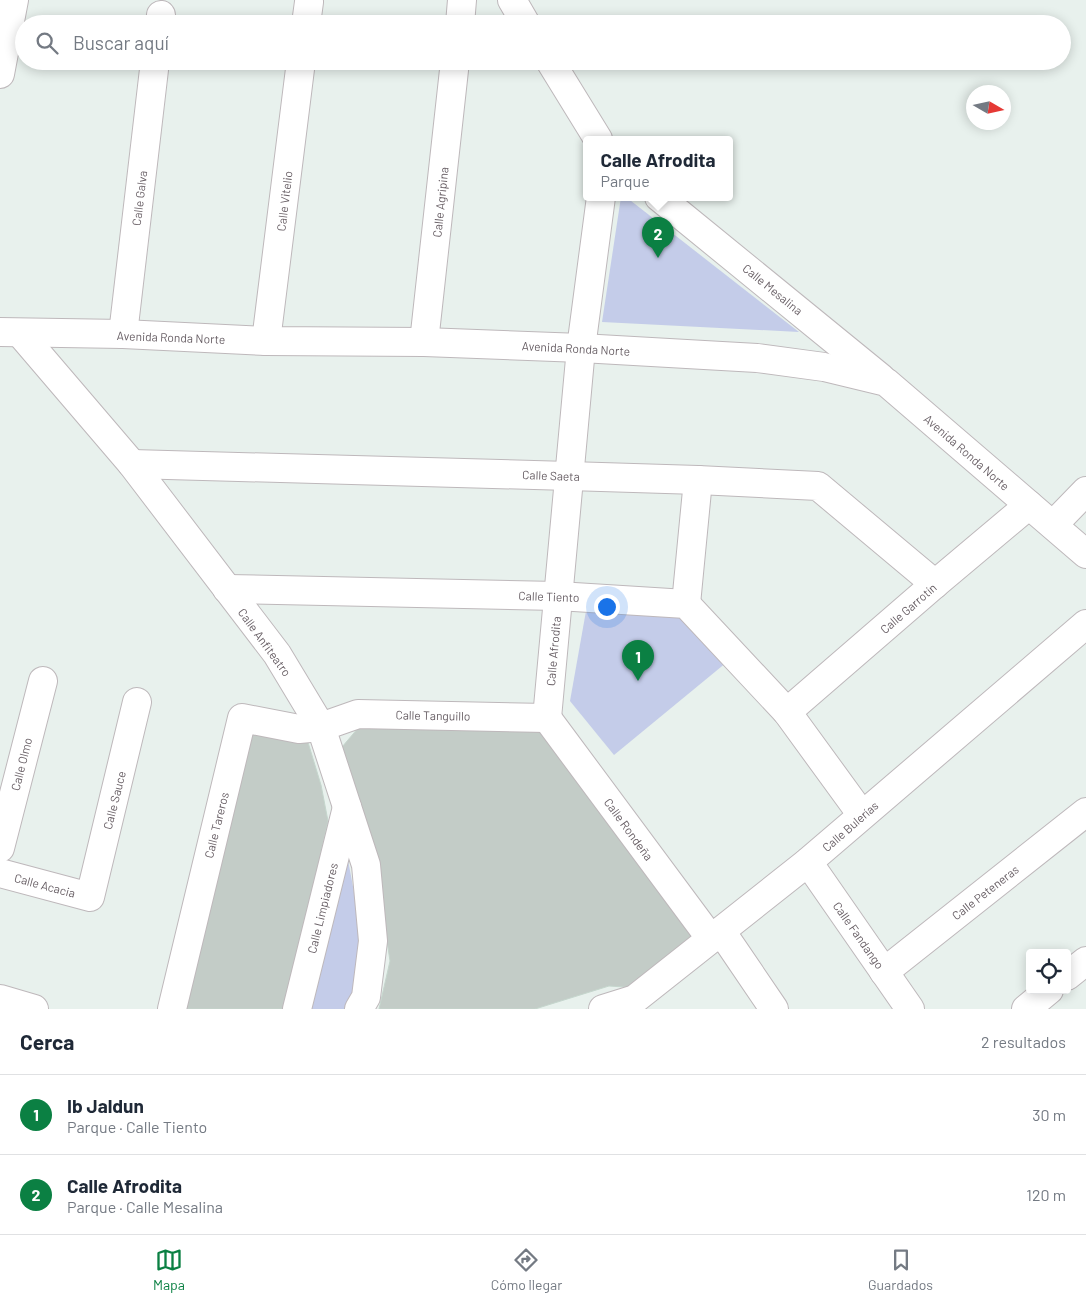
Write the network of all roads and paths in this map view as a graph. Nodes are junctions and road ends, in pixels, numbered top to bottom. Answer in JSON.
{"nodes":[{"id":1,"x":14,"y":0,"type":"edge"},
{"id":2,"x":462,"y":0,"type":"edge"},
{"id":3,"x":512,"y":0,"type":"edge"},
{"id":4,"x":461,"y":15,"type":"edge"},
{"id":5,"x":521,"y":15,"type":"edge"},
{"id":6,"x":154,"y":70,"type":"edge"},
{"id":7,"x":300,"y":70,"type":"edge"},
{"id":8,"x":454,"y":70,"type":"edge"},
{"id":9,"x":556,"y":70,"type":"edge"},
{"id":10,"x":0,"y":74,"type":"edge"},
{"id":11,"x":596,"y":136,"type":"edge"},
{"id":12,"x":600,"y":201,"type":"edge"},
{"id":13,"x":665,"y":201,"type":"edge"},
{"id":14,"x":10,"y":333,"type":"edge"},
{"id":15,"x":123,"y":334,"type":"junction"},
{"id":16,"x":266,"y":341,"type":"junction"},
{"id":17,"x":424,"y":342,"type":"junction"},
{"id":18,"x":581,"y":348,"type":"junction"},
{"id":19,"x":886,"y":382,"type":"junction"},
{"id":20,"x":132,"y":464,"type":"junction"},
{"id":21,"x":569,"y":476,"type":"junction"},
{"id":22,"x":698,"y":480,"type":"junction"},
{"id":23,"x":1086,"y":491,"type":"edge"},
{"id":24,"x":1030,"y":505,"type":"junction"},
{"id":25,"x":1053,"y":525,"type":"junction"},
{"id":26,"x":1086,"y":554,"type":"edge"},
{"id":27,"x":935,"y":584,"type":"junction"},
{"id":28,"x":226,"y":589,"type":"junction"},
{"id":29,"x":558,"y":596,"type":"junction"},
{"id":30,"x":686,"y":604,"type":"junction"},
{"id":31,"x":1086,"y":624,"type":"edge"},
{"id":32,"x":43,"y":681,"type":"dead end"},
{"id":33,"x":138,"y":702,"type":"dead end"},
{"id":34,"x":787,"y":712,"type":"junction"},
{"id":35,"x":547,"y":718,"type":"junction"},
{"id":36,"x":321,"y":727,"type":"junction"},
{"id":37,"x":347,"y":807,"type":"junction"},
{"id":38,"x":1086,"y":812,"type":"edge"},
{"id":39,"x":862,"y":815,"type":"junction"},
{"id":40,"x":0,"y":848,"type":"edge"},
{"id":41,"x":808,"y":862,"type":"junction"},
{"id":42,"x":0,"y":873,"type":"edge"},
{"id":43,"x":90,"y":897,"type":"joint"},
{"id":44,"x":716,"y":935,"type":"junction"},
{"id":45,"x":1086,"y":961,"type":"edge"},
{"id":46,"x":884,"y":972,"type":"junction"},
{"id":47,"x":1071,"y":973,"type":"edge"},
{"id":48,"x":1044,"y":994,"type":"edge"},
{"id":49,"x":0,"y":1000,"type":"edge"},
{"id":50,"x":638,"y":1004,"type":"edge"},
{"id":51,"x":34,"y":1009,"type":"edge"},
{"id":52,"x":172,"y":1009,"type":"edge"},
{"id":53,"x":297,"y":1009,"type":"edge"},
{"id":54,"x":359,"y":1009,"type":"edge"},
{"id":55,"x":603,"y":1009,"type":"edge"},
{"id":56,"x":774,"y":1009,"type":"edge"},
{"id":57,"x":910,"y":1009,"type":"edge"},
{"id":58,"x":1026,"y":1009,"type":"edge"}],
"edges":[{"from":1,"to":10,"type":"street"},
{"from":2,"to":4,"type":"street"},
{"from":3,"to":5,"type":"street"},
{"from":6,"to":15,"type":"street","name":"Calle Galva"},
{"from":7,"to":16,"type":"street","name":"Calle Vitelio"},
{"from":8,"to":17,"type":"street","name":"Calle Agripina"},
{"from":9,"to":11,"type":"street"},
{"from":12,"to":18,"type":"street","name":"Calle Afrodita"},
{"from":13,"to":19,"type":"street","name":"Calle Mesalina"},
{"from":14,"to":15,"type":"street","name":"Avenida Ronda Norte"},
{"from":14,"to":20,"type":"street","name":"Calle Anfiteatro"},
{"from":15,"to":16,"type":"street","name":"Avenida Ronda Norte"},
{"from":16,"to":17,"type":"street","name":"Avenida Ronda Norte"},
{"from":17,"to":18,"type":"street","name":"Avenida Ronda Norte"},
{"from":18,"to":19,"type":"street","name":"Avenida Ronda Norte"},
{"from":18,"to":21,"type":"street","name":"Calle Afrodita"},
{"from":19,"to":24,"type":"street","name":"Avenida Ronda Norte"},
{"from":20,"to":21,"type":"street","name":"Calle Saeta"},
{"from":20,"to":28,"type":"street","name":"Calle Anfiteatro"},
{"from":21,"to":22,"type":"street","name":"Calle Saeta"},
{"from":21,"to":29,"type":"street","name":"Calle Afrodita"},
{"from":22,"to":27,"type":"street","name":"Calle Saeta"},
{"from":22,"to":30,"type":"street"},
{"from":23,"to":25,"type":"street"},
{"from":24,"to":25,"type":"street","name":"Avenida Ronda Norte"},
{"from":24,"to":27,"type":"street","name":"Calle Garrotín"},
{"from":25,"to":26,"type":"street","name":"Avenida Ronda Norte"},
{"from":27,"to":34,"type":"street","name":"Calle Garrotín"},
{"from":28,"to":29,"type":"street","name":"Calle Tiento"},
{"from":28,"to":36,"type":"street","name":"Calle Anfiteatro"},
{"from":29,"to":30,"type":"street","name":"Calle Tiento"},
{"from":29,"to":35,"type":"street","name":"Calle Afrodita"},
{"from":30,"to":34,"type":"street"},
{"from":31,"to":39,"type":"street","name":"Calle Bulerías"},
{"from":32,"to":40,"type":"street","name":"Calle Olmo"},
{"from":33,"to":43,"type":"street","name":"Calle Sauce"},
{"from":34,"to":39,"type":"street"},
{"from":35,"to":36,"type":"street","name":"Calle Tanguillo"},
{"from":35,"to":44,"type":"street","name":"Calle Rondeña"},
{"from":36,"to":37,"type":"street","name":"Calle Anfiteatro"},
{"from":36,"to":52,"type":"street","name":"Calle Tareros"},
{"from":37,"to":53,"type":"street","name":"Calle Limpiadores"},
{"from":37,"to":54,"type":"street","name":"Calle Anfiteatro"},
{"from":38,"to":46,"type":"street","name":"Calle Peteneras"},
{"from":39,"to":41,"type":"street","name":"Calle Bulerías"},
{"from":41,"to":44,"type":"street","name":"Calle Bulerías"},
{"from":41,"to":46,"type":"street","name":"Calle Fandango"},
{"from":42,"to":43,"type":"street","name":"Calle Acacia"},
{"from":44,"to":50,"type":"street","name":"Calle Bulerías"},
{"from":44,"to":56,"type":"street","name":"Calle Rondeña"},
{"from":45,"to":47,"type":"street"},
{"from":46,"to":57,"type":"street","name":"Calle Fandango"},
{"from":48,"to":58,"type":"street"},
{"from":49,"to":51,"type":"street"},
{"from":50,"to":55,"type":"street","name":"Calle Bulerías"}]}
